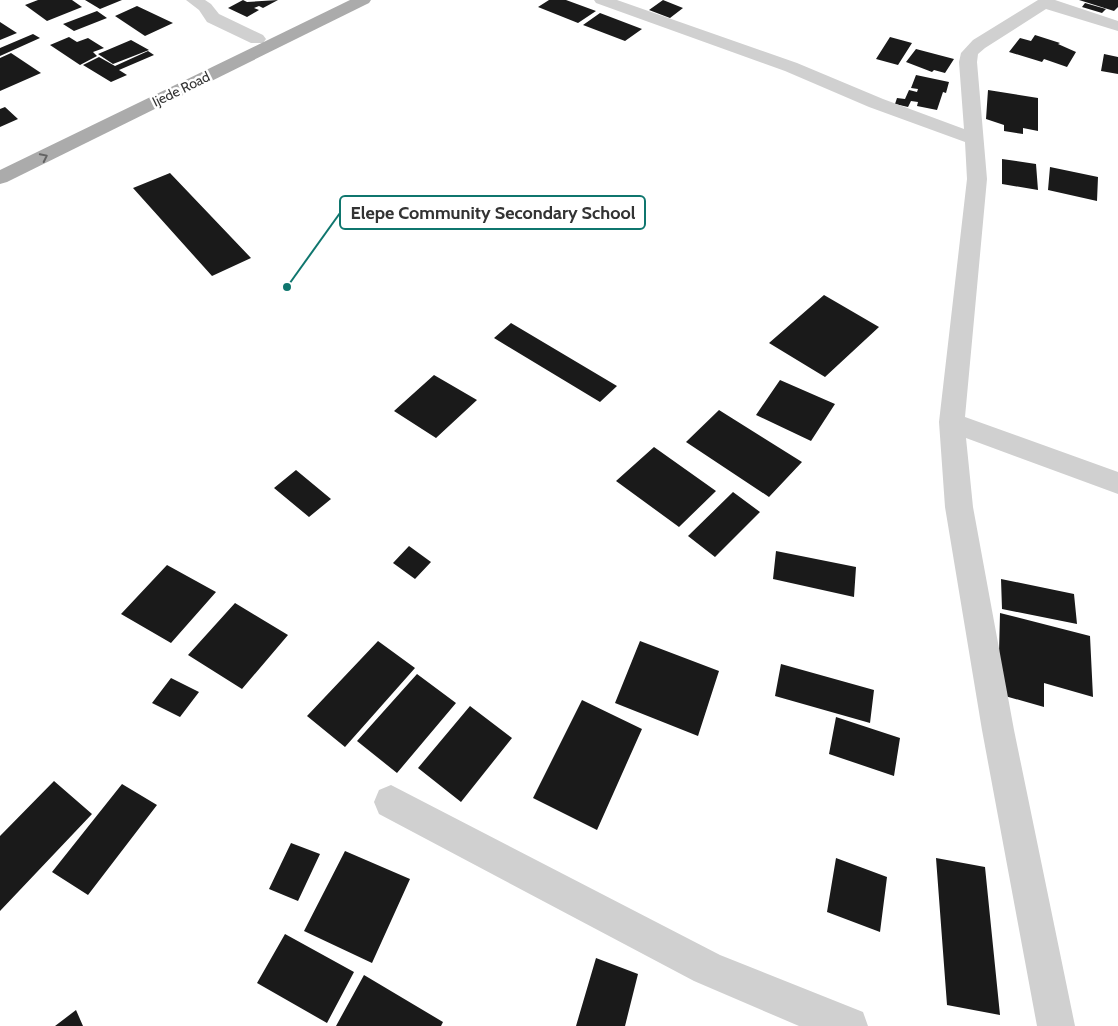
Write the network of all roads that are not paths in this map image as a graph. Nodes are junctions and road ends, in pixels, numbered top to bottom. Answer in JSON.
{"nodes":[{"id":1,"x":194,"y":0,"type":"edge"},
{"id":2,"x":335,"y":0,"type":"edge"},
{"id":3,"x":363,"y":0,"type":"edge"},
{"id":4,"x":602,"y":0,"type":"edge"},
{"id":5,"x":1046,"y":2,"type":"edge"},
{"id":6,"x":1118,"y":26,"type":"edge"},
{"id":7,"x":257,"y":38,"type":"junction"},
{"id":8,"x":974,"y":139,"type":"junction"},
{"id":9,"x":0,"y":163,"type":"edge"},
{"id":10,"x":0,"y":178,"type":"edge"},
{"id":11,"x":952,"y":422,"type":"junction"},
{"id":12,"x":1118,"y":483,"type":"edge"},
{"id":13,"x":392,"y":802,"type":"dead end"},
{"id":14,"x":849,"y":1026,"type":"edge"},
{"id":15,"x":1056,"y":1026,"type":"edge"}],
"edges":[{"from":1,"to":7,"type":"street"},
{"from":2,"to":7,"type":"main road","name":"Ijede Road"},
{"from":10,"to":3,"type":"main road","name":"Ijede Road","one_way":true},
{"from":4,"to":8,"type":"street"},
{"from":5,"to":6,"type":"street"},
{"from":5,"to":8,"type":"street"},
{"from":7,"to":9,"type":"main road","name":"Ijede Road"},
{"from":8,"to":11,"type":"street"},
{"from":11,"to":12,"type":"street"},
{"from":11,"to":15,"type":"street"},
{"from":13,"to":14,"type":"street"}]}
